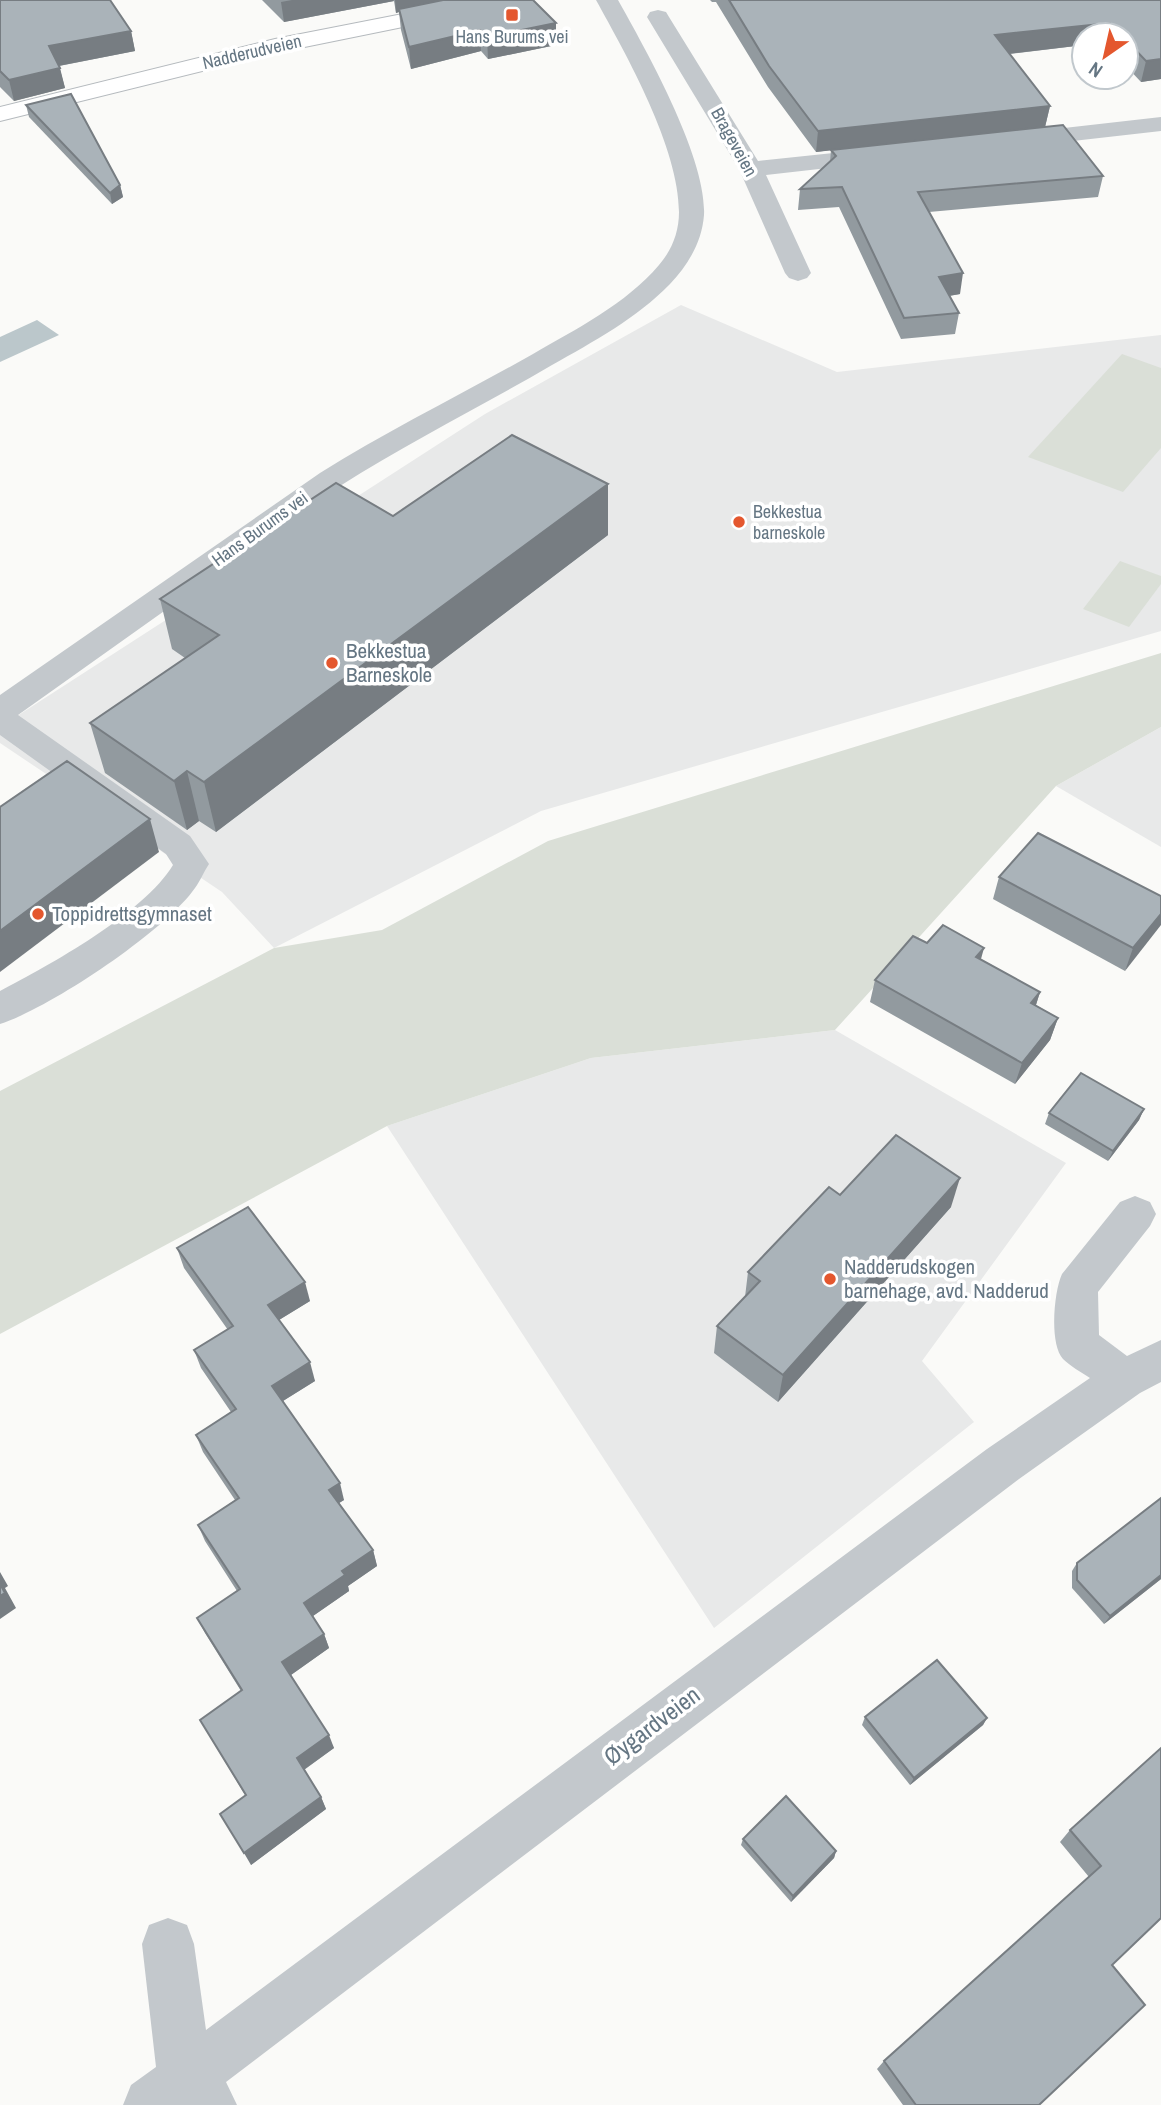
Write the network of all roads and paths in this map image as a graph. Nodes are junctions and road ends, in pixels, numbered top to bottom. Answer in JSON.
{"nodes":[{"id":1,"x":506,"y":0,"type":"edge"},
{"id":2,"x":607,"y":0,"type":"edge"},
{"id":3,"x":658,"y":17,"type":"dead end"},
{"id":4,"x":0,"y":114,"type":"edge"},
{"id":5,"x":1161,"y":124,"type":"edge"},
{"id":6,"x":993,"y":143,"type":"edge"},
{"id":7,"x":899,"y":153,"type":"edge"},
{"id":8,"x":751,"y":169,"type":"junction"},
{"id":9,"x":798,"y":273,"type":"dead end"},
{"id":10,"x":0,"y":711,"type":"edge"},
{"id":11,"x":0,"y":719,"type":"edge"},
{"id":12,"x":0,"y":1009,"type":"edge"},
{"id":13,"x":1135,"y":1214,"type":"dead end"},
{"id":14,"x":1143,"y":1370,"type":"edge"},
{"id":15,"x":168,"y":1944,"type":"dead end"},
{"id":16,"x":182,"y":2096,"type":"edge"}],
"edges":[{"from":1,"to":4,"type":"main road","name":"Nadderudveien"},
{"from":2,"to":10,"type":"street","name":"Hans Burums vei"},
{"from":3,"to":8,"type":"street","name":"Brageveien"},
{"from":5,"to":6,"type":"street"},
{"from":7,"to":8,"type":"street"},
{"from":8,"to":9,"type":"street","name":"Brageveien"},
{"from":11,"to":12,"type":"street"},
{"from":13,"to":14,"type":"street"},
{"from":14,"to":16,"type":"street","name":"Øygardveien"},
{"from":15,"to":16,"type":"street"}]}
